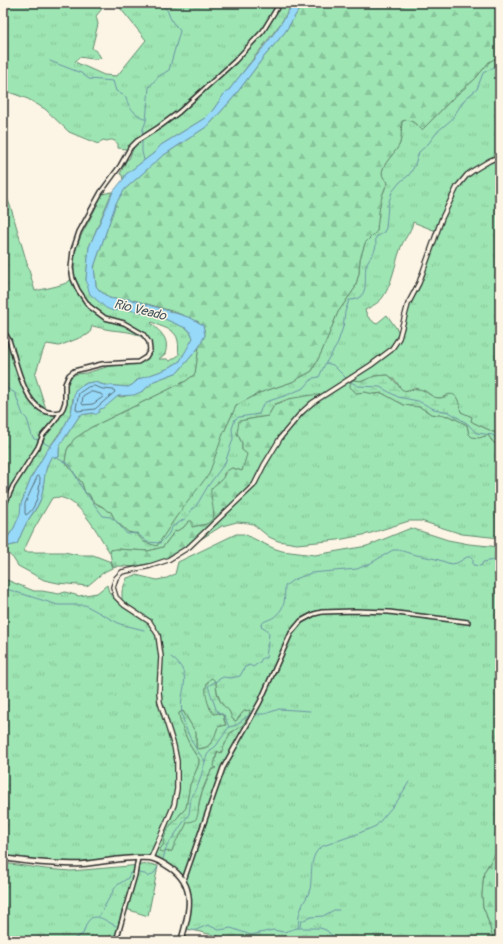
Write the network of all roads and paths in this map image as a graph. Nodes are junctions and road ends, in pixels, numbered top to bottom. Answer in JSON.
{"nodes":[{"id":1,"x":280,"y":3,"type":"edge"},
{"id":2,"x":500,"y":156,"type":"edge"},
{"id":3,"x":3,"y":334,"type":"edge"},
{"id":4,"x":60,"y":412,"type":"junction"},
{"id":5,"x":3,"y":508,"type":"edge"},
{"id":6,"x":468,"y":622,"type":"dead end"},
{"id":7,"x":3,"y":858,"type":"edge"},
{"id":8,"x":138,"y":858,"type":"junction"},
{"id":9,"x":151,"y":858,"type":"junction"},
{"id":10,"x":184,"y":880,"type":"junction"},
{"id":11,"x":116,"y":941,"type":"edge"},
{"id":12,"x":181,"y":941,"type":"edge"}],
"edges":[{"from":1,"to":4,"type":"street"},
{"from":2,"to":9,"type":"street"},
{"from":3,"to":4,"type":"street"},
{"from":4,"to":5,"type":"street"},
{"from":6,"to":10,"type":"street"},
{"from":7,"to":8,"type":"main road"},
{"from":8,"to":9,"type":"main road"},
{"from":8,"to":11,"type":"street"},
{"from":9,"to":10,"type":"main road"},
{"from":10,"to":12,"type":"main road"}]}
